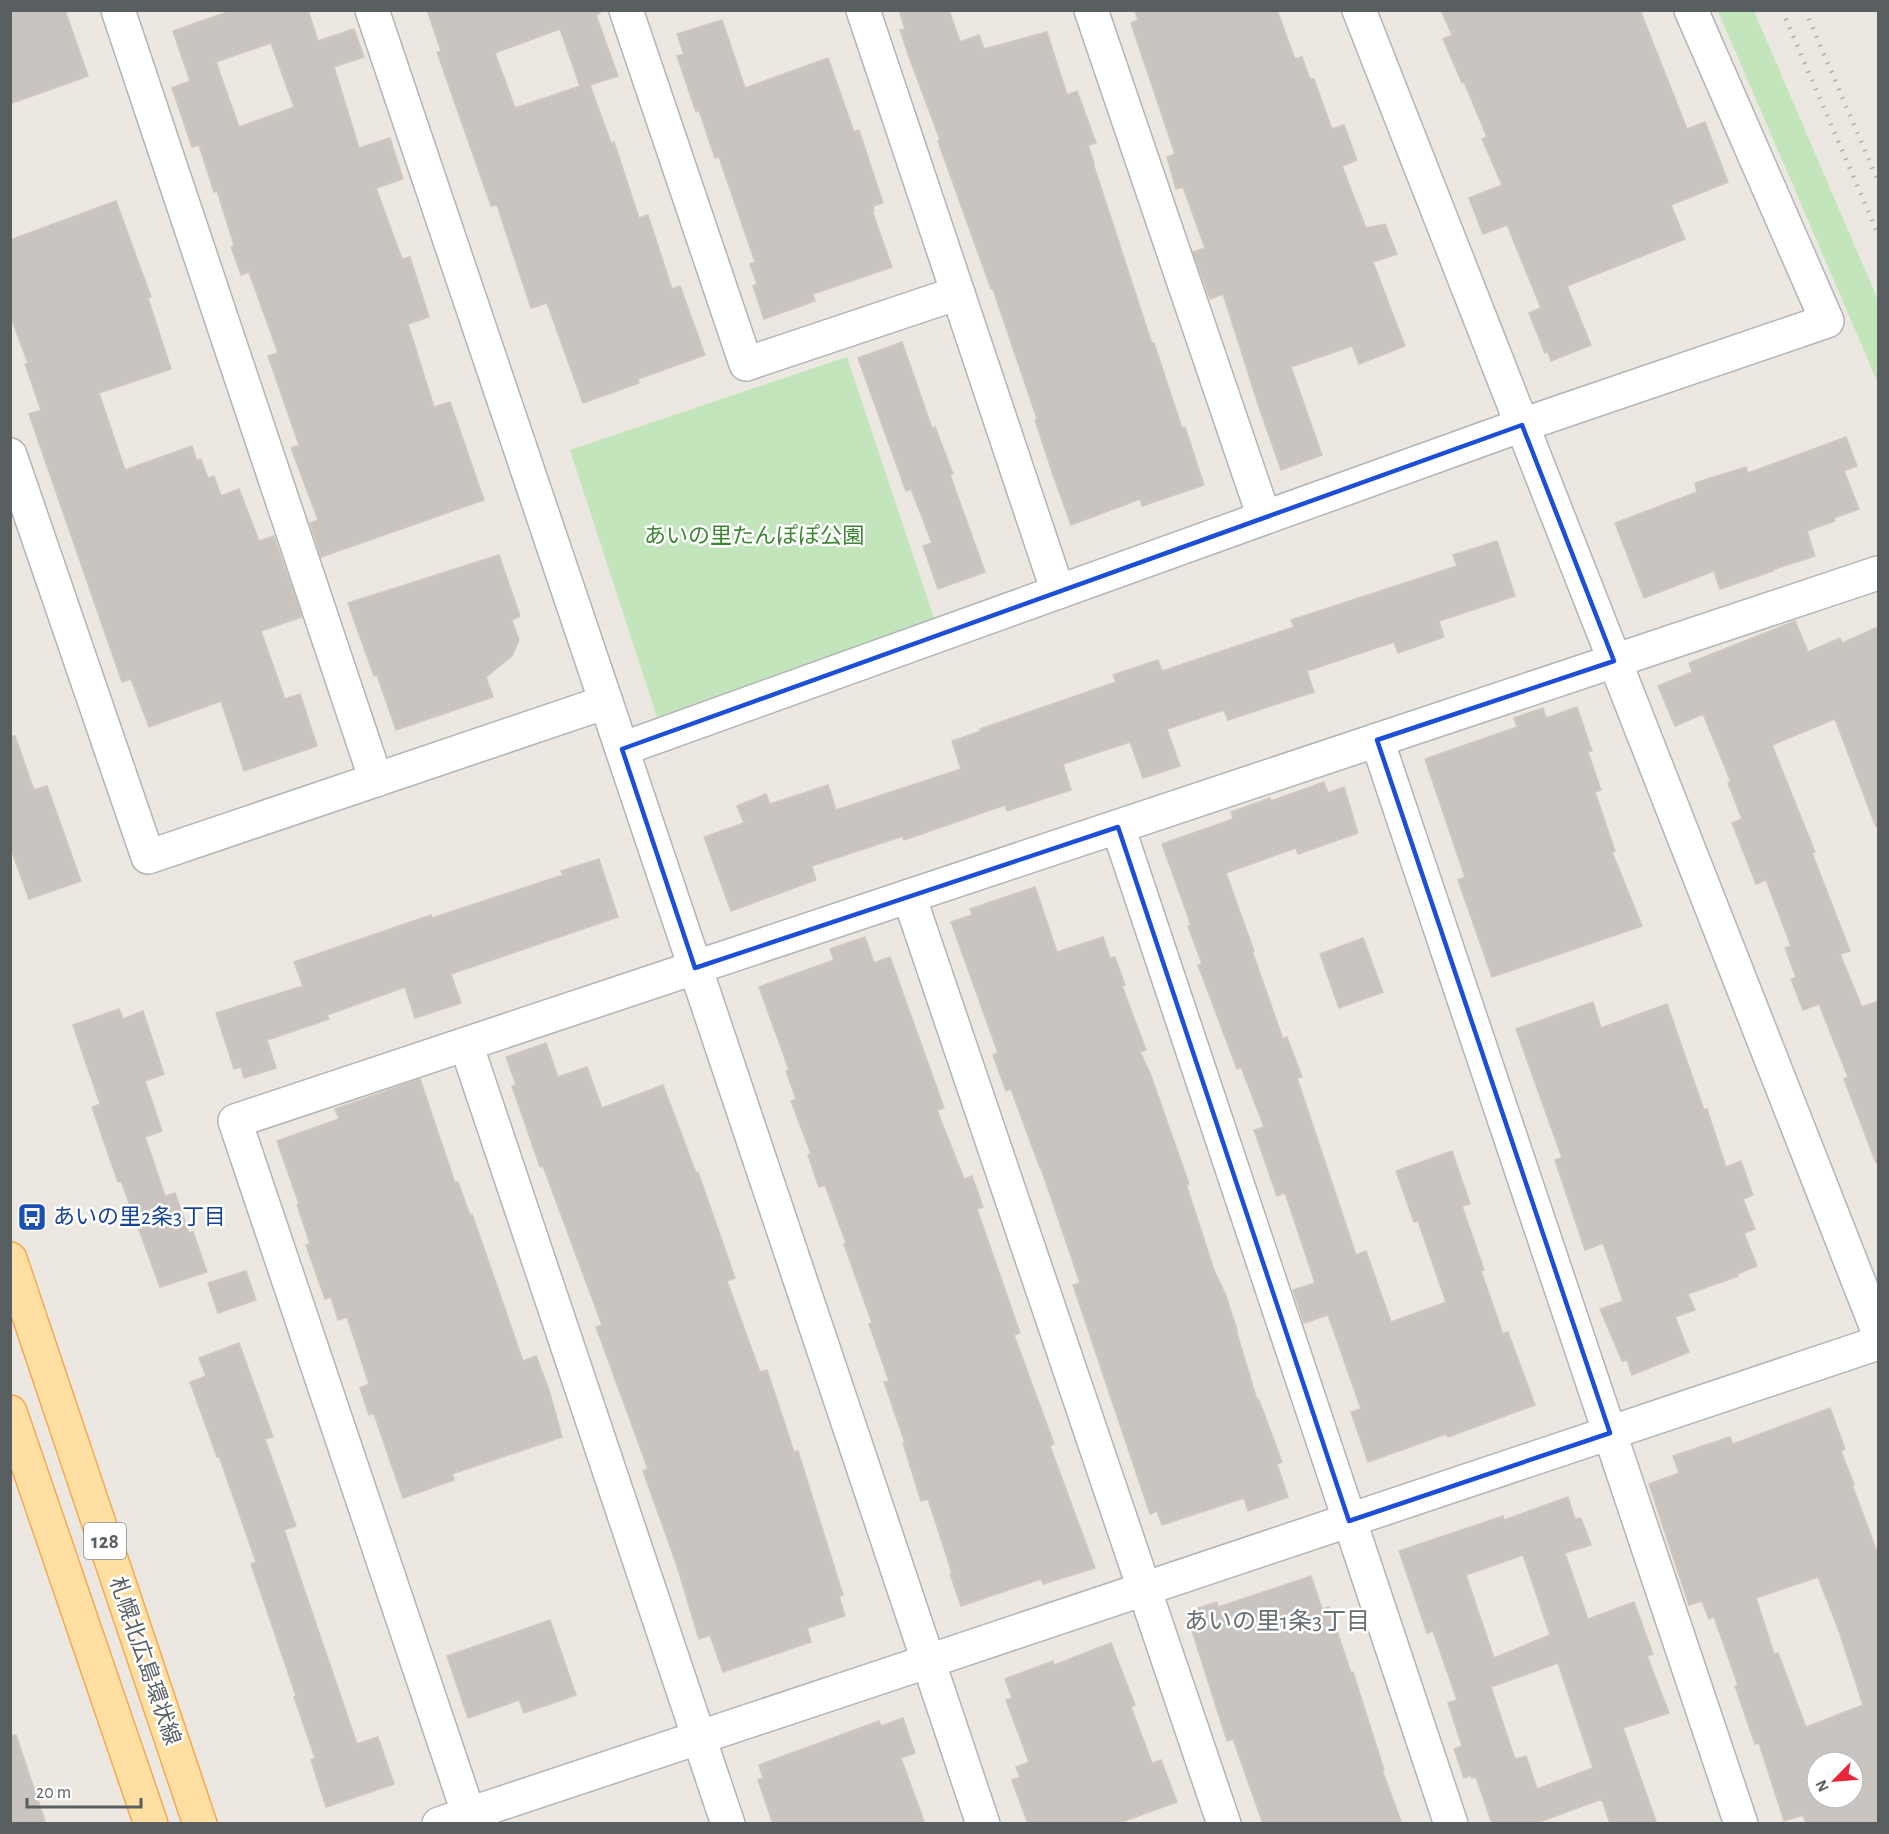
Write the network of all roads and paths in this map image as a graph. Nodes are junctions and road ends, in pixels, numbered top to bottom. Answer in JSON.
{"nodes":[{"id":1,"x":118,"y":10,"type":"edge"},
{"id":2,"x":372,"y":10,"type":"edge"},
{"id":3,"x":626,"y":10,"type":"edge"},
{"id":4,"x":863,"y":10,"type":"edge"},
{"id":5,"x":1091,"y":10,"type":"edge"},
{"id":6,"x":1359,"y":10,"type":"edge"},
{"id":7,"x":1691,"y":10,"type":"edge"},
{"id":8,"x":957,"y":293,"type":"junction"},
{"id":9,"x":1522,"y":425,"type":"junction"},
{"id":10,"x":10,"y":455,"type":"edge"},
{"id":11,"x":1264,"y":517,"type":"junction"},
{"id":12,"x":1878,"y":573,"type":"edge"},
{"id":13,"x":1058,"y":592,"type":"junction"},
{"id":14,"x":1614,"y":660,"type":"junction"},
{"id":15,"x":606,"y":702,"type":"junction"},
{"id":16,"x":1377,"y":740,"type":"junction"},
{"id":17,"x":622,"y":749,"type":"junction"},
{"id":18,"x":376,"y":780,"type":"junction"},
{"id":19,"x":1118,"y":826,"type":"junction"},
{"id":20,"x":909,"y":896,"type":"junction"},
{"id":21,"x":695,"y":968,"type":"junction"},
{"id":22,"x":466,"y":1044,"type":"junction"},
{"id":23,"x":10,"y":1259,"type":"edge"},
{"id":24,"x":1878,"y":1331,"type":"edge"},
{"id":25,"x":1878,"y":1342,"type":"edge"},
{"id":26,"x":10,"y":1412,"type":"edge"},
{"id":27,"x":1610,"y":1433,"type":"junction"},
{"id":28,"x":1349,"y":1521,"type":"junction"},
{"id":29,"x":1145,"y":1589,"type":"junction"},
{"id":30,"x":928,"y":1661,"type":"junction"},
{"id":31,"x":699,"y":1736,"type":"junction"},
{"id":32,"x":460,"y":1820,"type":"edge"},
{"id":33,"x":151,"y":1824,"type":"edge"},
{"id":34,"x":200,"y":1824,"type":"edge"},
{"id":35,"x":728,"y":1824,"type":"edge"},
{"id":36,"x":983,"y":1824,"type":"edge"},
{"id":37,"x":1224,"y":1824,"type":"edge"},
{"id":38,"x":1451,"y":1824,"type":"edge"},
{"id":39,"x":1741,"y":1824,"type":"edge"}],
"edges":[{"from":1,"to":18,"type":"street"},
{"from":2,"to":15,"type":"street"},
{"from":3,"to":8,"type":"street"},
{"from":4,"to":8,"type":"street"},
{"from":5,"to":11,"type":"street"},
{"from":6,"to":9,"type":"street"},
{"from":7,"to":9,"type":"street"},
{"from":8,"to":13,"type":"street"},
{"from":9,"to":11,"type":"street"},
{"from":9,"to":14,"type":"street"},
{"from":10,"to":18,"type":"street"},
{"from":11,"to":13,"type":"street"},
{"from":12,"to":14,"type":"street"},
{"from":13,"to":17,"type":"street"},
{"from":14,"to":16,"type":"street"},
{"from":14,"to":24,"type":"street"},
{"from":15,"to":17,"type":"street"},
{"from":15,"to":18,"type":"street"},
{"from":16,"to":19,"type":"street"},
{"from":16,"to":27,"type":"street"},
{"from":17,"to":21,"type":"street"},
{"from":19,"to":20,"type":"street"},
{"from":19,"to":28,"type":"street"},
{"from":20,"to":21,"type":"street"},
{"from":20,"to":29,"type":"street"},
{"from":21,"to":22,"type":"street"},
{"from":21,"to":30,"type":"street"},
{"from":22,"to":31,"type":"street"},
{"from":22,"to":32,"type":"street"},
{"from":23,"to":34,"type":"main road","name":"札幌北広島環状線","number":"128"},
{"from":25,"to":27,"type":"street"},
{"from":26,"to":33,"type":"main road","name":"札幌北広島環状線","number":"128"},
{"from":27,"to":28,"type":"street"},
{"from":27,"to":39,"type":"street"},
{"from":28,"to":29,"type":"street"},
{"from":28,"to":38,"type":"street"},
{"from":29,"to":30,"type":"street"},
{"from":29,"to":37,"type":"street"},
{"from":30,"to":31,"type":"street"},
{"from":30,"to":36,"type":"street"},
{"from":31,"to":32,"type":"street"},
{"from":31,"to":35,"type":"street"}]}
